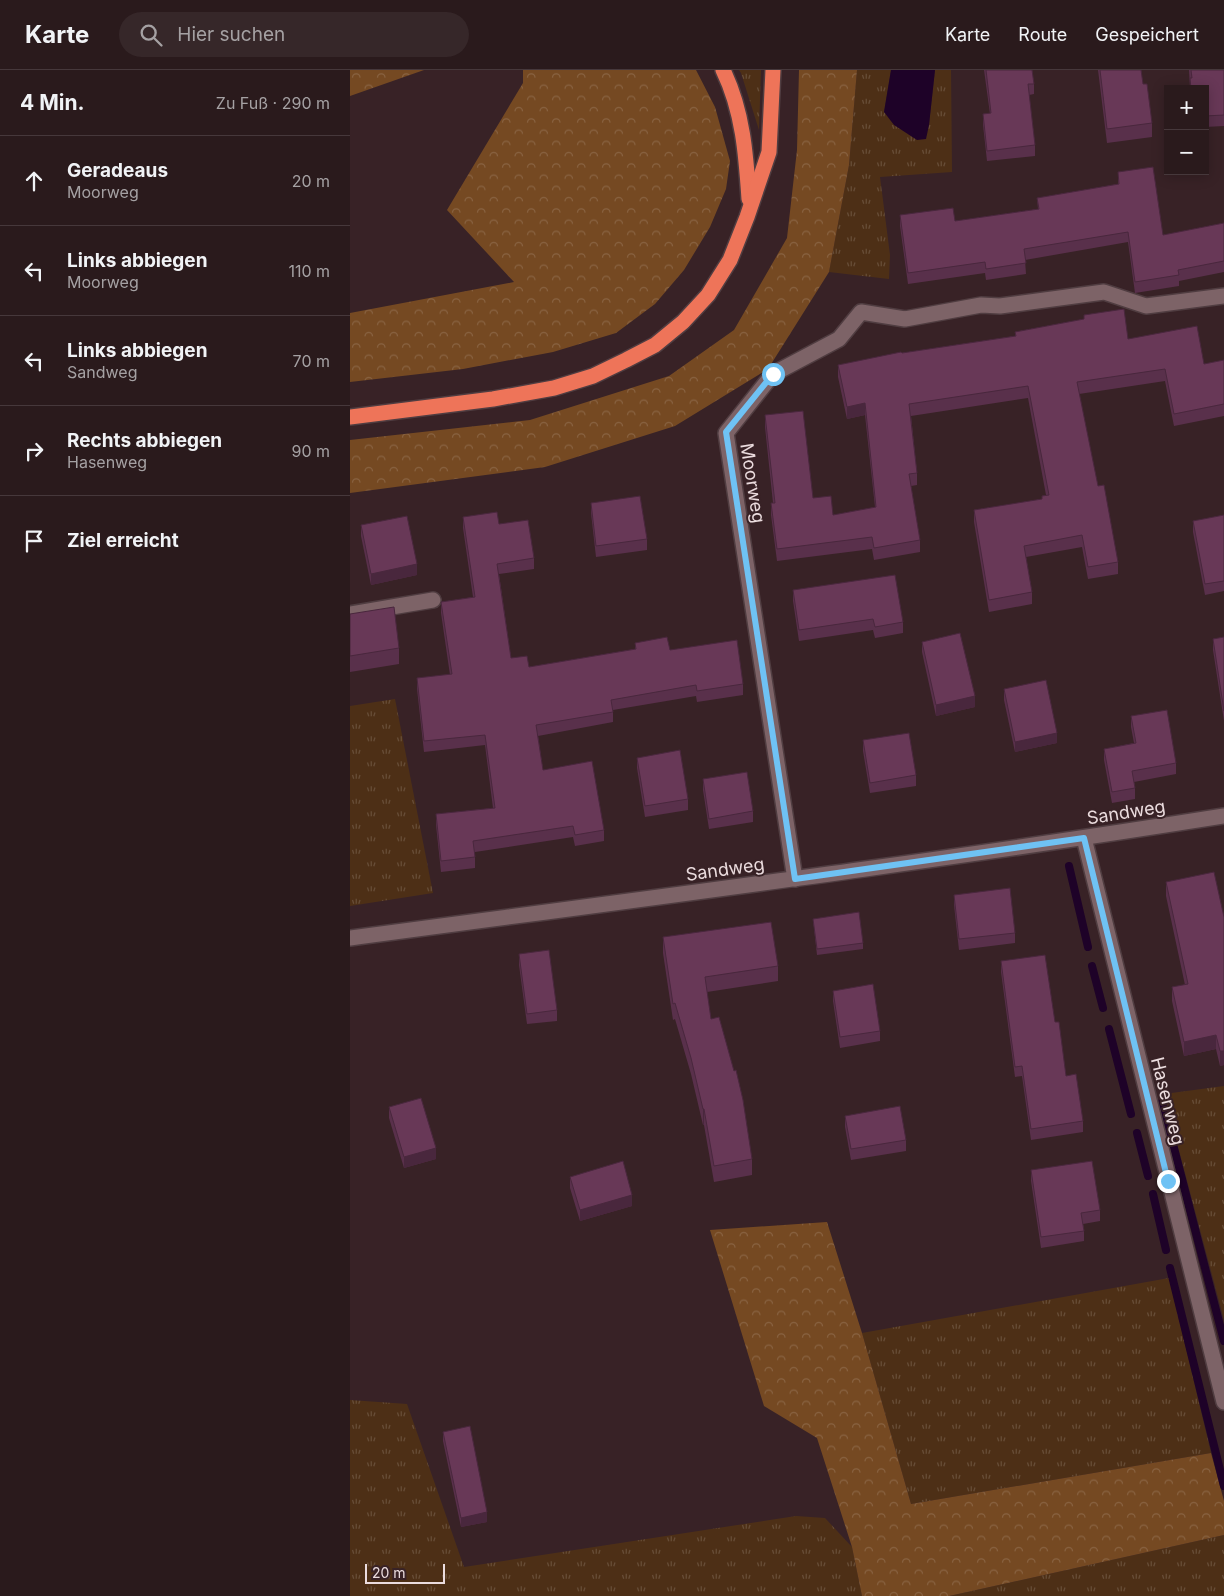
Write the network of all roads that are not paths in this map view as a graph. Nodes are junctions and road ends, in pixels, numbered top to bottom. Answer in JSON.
{"nodes":[{"id":1,"x":724,"y":70,"type":"edge"},
{"id":2,"x":773,"y":70,"type":"edge"},
{"id":3,"x":750,"y":206,"type":"junction"},
{"id":4,"x":1224,"y":296,"type":"edge"},
{"id":5,"x":350,"y":417,"type":"edge"},
{"id":6,"x":433,"y":600,"type":"dead end"},
{"id":7,"x":350,"y":614,"type":"edge"},
{"id":8,"x":1224,"y":816,"type":"edge"},
{"id":9,"x":1084,"y":838,"type":"junction"},
{"id":10,"x":795,"y":879,"type":"junction"},
{"id":11,"x":350,"y":938,"type":"edge"},
{"id":12,"x":1224,"y":1402,"type":"edge"}],
"edges":[{"from":1,"to":3,"type":"highway"},
{"from":2,"to":3,"type":"highway"},
{"from":3,"to":5,"type":"highway"},
{"from":4,"to":10,"type":"street","name":"Moorweg"},
{"from":6,"to":7,"type":"street"},
{"from":8,"to":9,"type":"street","name":"Sandweg"},
{"from":9,"to":10,"type":"street","name":"Sandweg"},
{"from":9,"to":12,"type":"street","name":"Hasenweg"},
{"from":10,"to":11,"type":"street","name":"Sandweg"}]}
